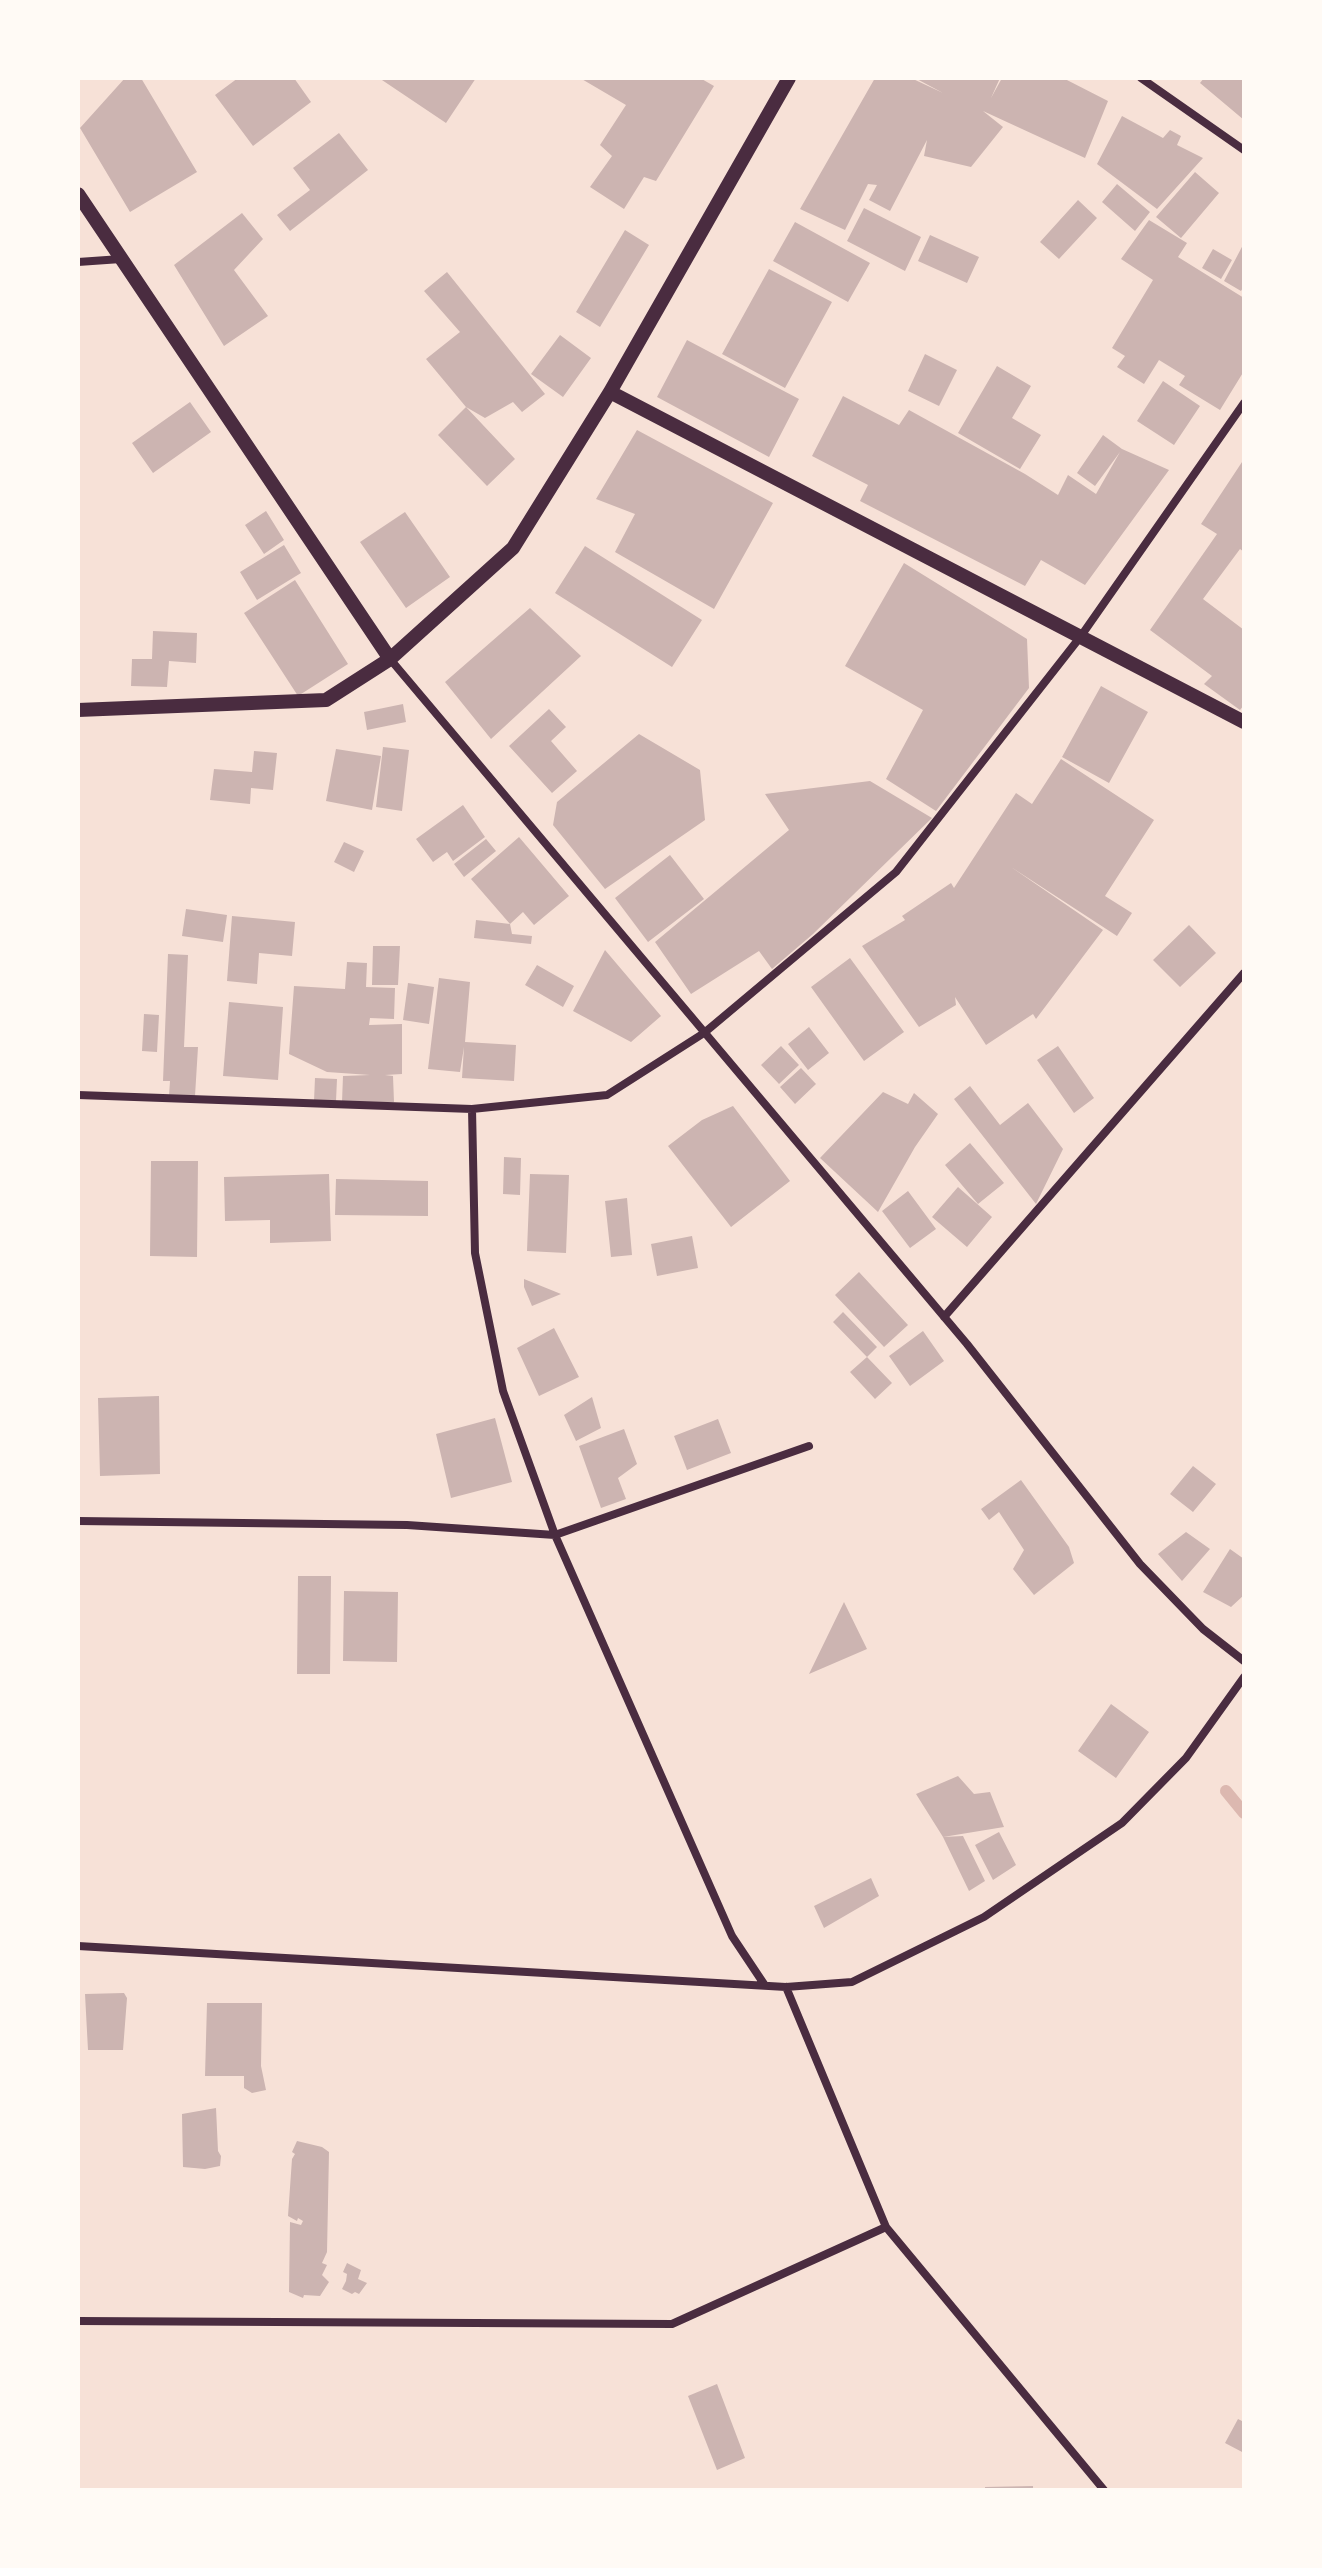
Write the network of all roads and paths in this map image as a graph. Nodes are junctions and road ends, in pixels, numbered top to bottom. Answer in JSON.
{"nodes":[{"id":1,"x":789,"y":78,"type":"edge"},
{"id":2,"x":1141,"y":78,"type":"edge"},
{"id":3,"x":1244,"y":150,"type":"edge"},
{"id":4,"x":78,"y":194,"type":"edge"},
{"id":5,"x":123,"y":259,"type":"junction"},
{"id":6,"x":78,"y":262,"type":"edge"},
{"id":7,"x":610,"y":392,"type":"junction"},
{"id":8,"x":1244,"y":403,"type":"edge"},
{"id":9,"x":1081,"y":636,"type":"junction"},
{"id":10,"x":390,"y":659,"type":"junction"},
{"id":11,"x":78,"y":710,"type":"edge"},
{"id":12,"x":1244,"y":722,"type":"edge"},
{"id":13,"x":1244,"y":973,"type":"edge"},
{"id":14,"x":704,"y":1033,"type":"junction"},
{"id":15,"x":78,"y":1095,"type":"edge"},
{"id":16,"x":472,"y":1109,"type":"junction"},
{"id":17,"x":944,"y":1317,"type":"junction"},
{"id":18,"x":809,"y":1446,"type":"dead end"},
{"id":19,"x":78,"y":1521,"type":"edge"},
{"id":20,"x":555,"y":1535,"type":"junction"},
{"id":21,"x":1244,"y":1661,"type":"edge"},
{"id":22,"x":1244,"y":1677,"type":"edge"},
{"id":23,"x":78,"y":1946,"type":"edge"},
{"id":24,"x":764,"y":1984,"type":"junction"},
{"id":25,"x":786,"y":1987,"type":"junction"},
{"id":26,"x":886,"y":2227,"type":"junction"},
{"id":27,"x":78,"y":2321,"type":"edge"},
{"id":28,"x":1104,"y":2490,"type":"edge"}],
"edges":[{"from":1,"to":7,"type":"street"},
{"from":2,"to":3,"type":"street"},
{"from":4,"to":5,"type":"street"},
{"from":5,"to":6,"type":"street"},
{"from":5,"to":10,"type":"street"},
{"from":7,"to":9,"type":"street"},
{"from":7,"to":10,"type":"street"},
{"from":8,"to":9,"type":"street"},
{"from":9,"to":12,"type":"street"},
{"from":9,"to":14,"type":"street"},
{"from":10,"to":11,"type":"street"},
{"from":10,"to":14,"type":"street"},
{"from":13,"to":17,"type":"street"},
{"from":14,"to":16,"type":"street"},
{"from":14,"to":17,"type":"street"},
{"from":15,"to":16,"type":"street"},
{"from":16,"to":20,"type":"street"},
{"from":17,"to":21,"type":"street"},
{"from":18,"to":20,"type":"street"},
{"from":19,"to":20,"type":"street"},
{"from":20,"to":24,"type":"street"},
{"from":22,"to":25,"type":"street"},
{"from":23,"to":24,"type":"street"},
{"from":24,"to":25,"type":"street"},
{"from":25,"to":26,"type":"street"},
{"from":26,"to":27,"type":"street"},
{"from":26,"to":28,"type":"street"}]}
